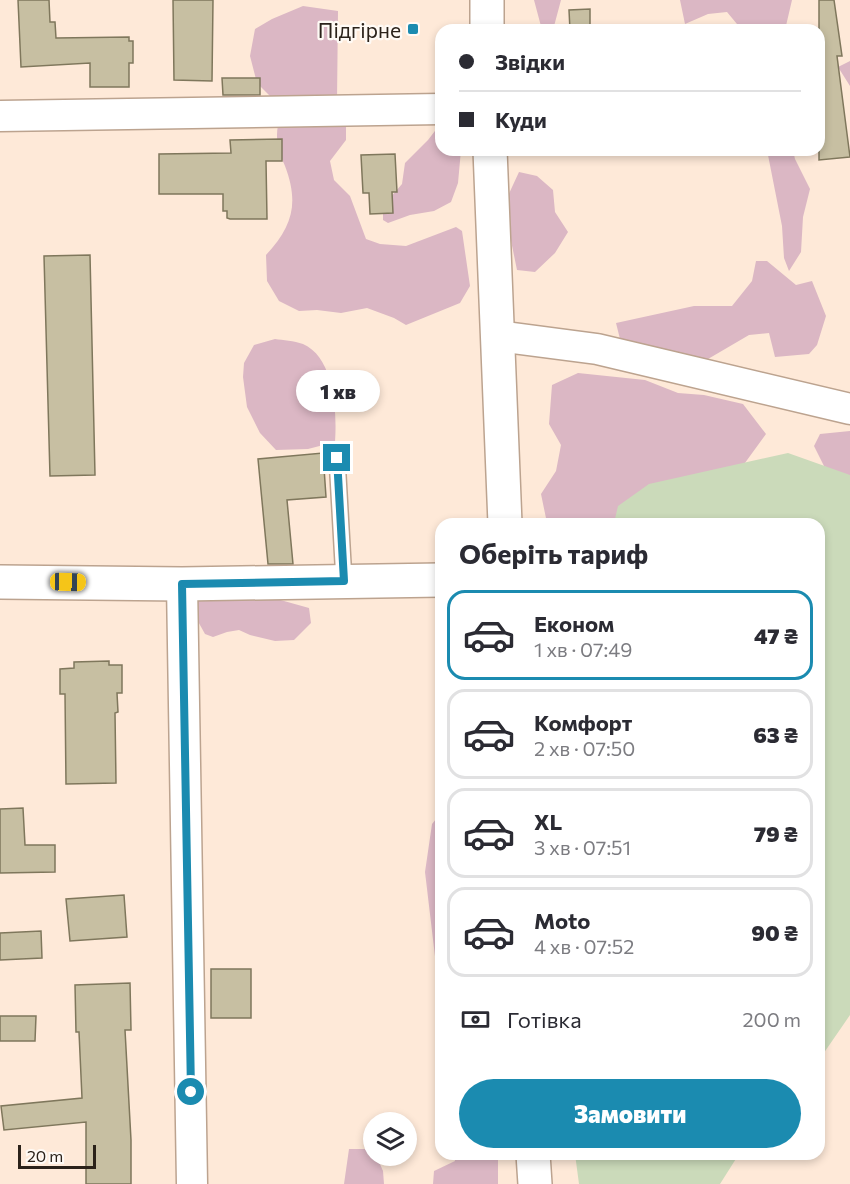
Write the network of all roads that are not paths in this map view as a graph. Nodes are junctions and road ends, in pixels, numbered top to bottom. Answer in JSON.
{"nodes":[{"id":1,"x":487,"y":0,"type":"edge"},
{"id":2,"x":488,"y":24,"type":"edge"},
{"id":3,"x":435,"y":109,"type":"edge"},
{"id":4,"x":0,"y":116,"type":"edge"},
{"id":5,"x":490,"y":156,"type":"edge"},
{"id":6,"x":498,"y":336,"type":"junction"},
{"id":7,"x":850,"y":409,"type":"edge"},
{"id":8,"x":337,"y":458,"type":"dead end"},
{"id":9,"x":506,"y":518,"type":"edge"},
{"id":10,"x":435,"y":580,"type":"edge"},
{"id":11,"x":344,"y":581,"type":"junction"},
{"id":12,"x":0,"y":582,"type":"edge"},
{"id":13,"x":182,"y":584,"type":"junction"},
{"id":14,"x":533,"y":1160,"type":"edge"},
{"id":15,"x":192,"y":1184,"type":"edge"},
{"id":16,"x":535,"y":1184,"type":"edge"}],
"edges":[{"from":1,"to":2,"type":"main road"},
{"from":3,"to":4,"type":"street"},
{"from":5,"to":6,"type":"main road"},
{"from":6,"to":7,"type":"street"},
{"from":6,"to":9,"type":"main road"},
{"from":8,"to":11,"type":"lane"},
{"from":10,"to":11,"type":"main road"},
{"from":11,"to":13,"type":"main road"},
{"from":12,"to":13,"type":"main road"},
{"from":13,"to":15,"type":"street"},
{"from":14,"to":16,"type":"main road"}]}
